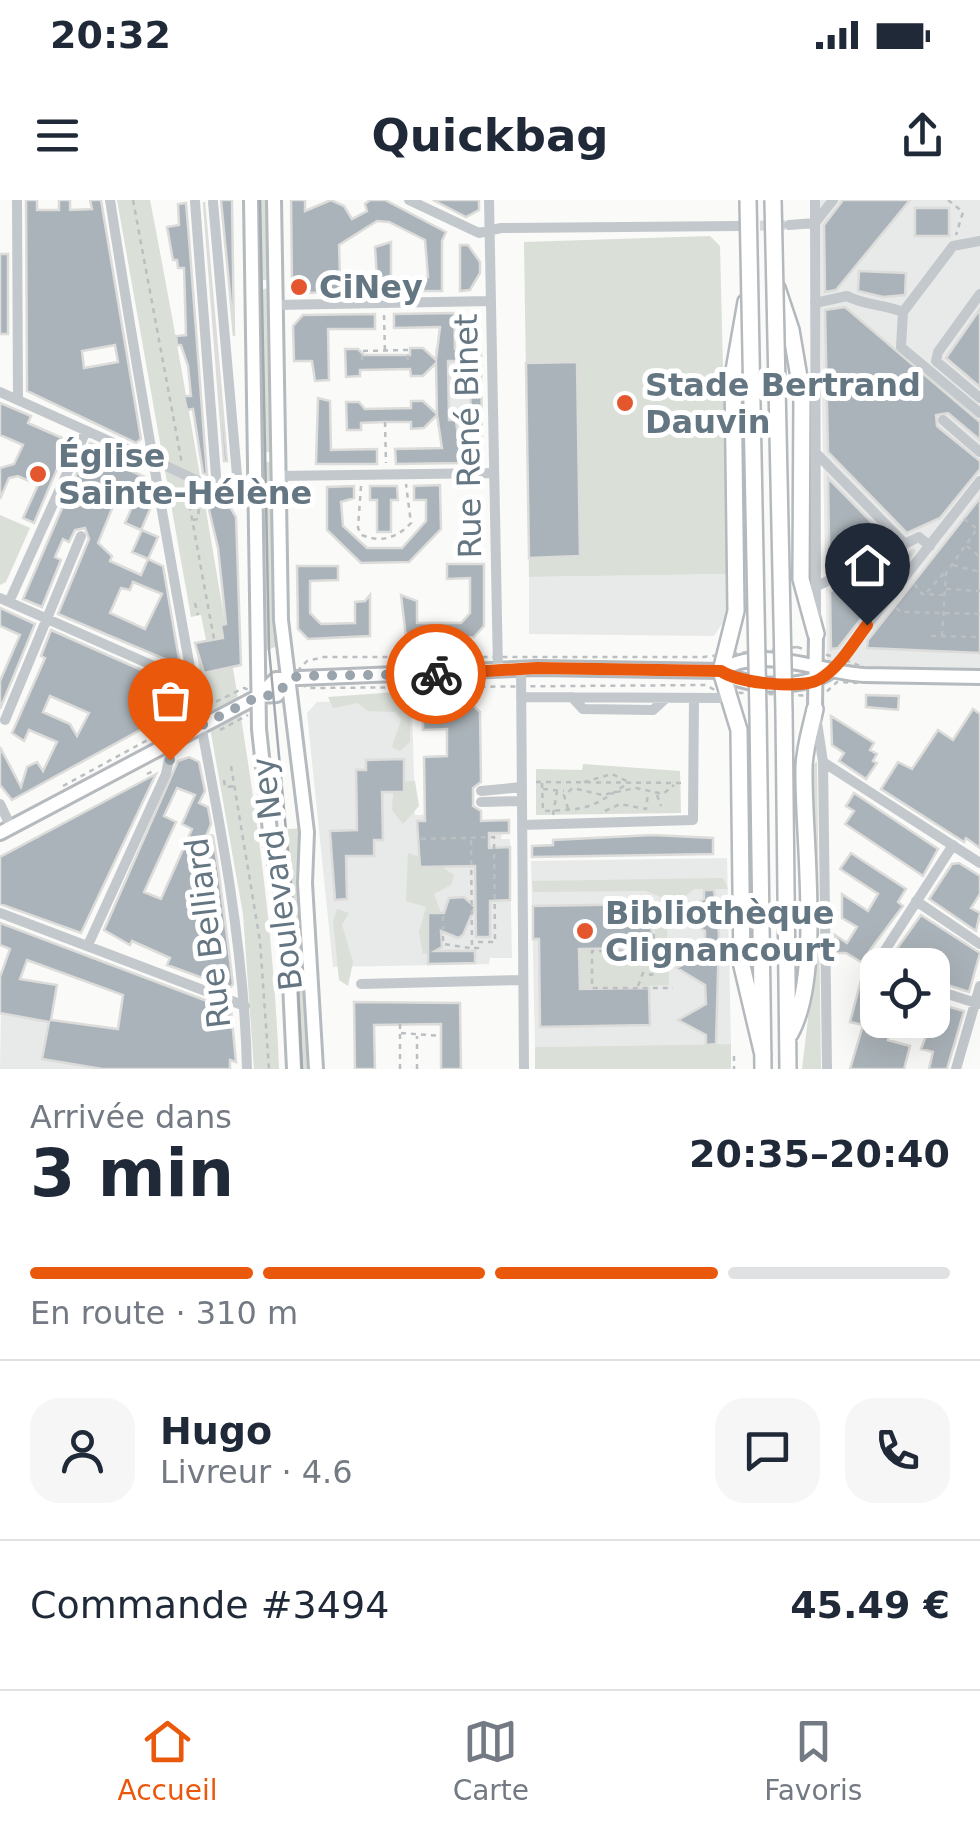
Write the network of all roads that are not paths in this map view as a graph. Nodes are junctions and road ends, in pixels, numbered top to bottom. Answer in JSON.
{"nodes":[{"id":1,"x":17,"y":200,"type":"edge"},
{"id":2,"x":110,"y":200,"type":"edge"},
{"id":3,"x":251,"y":200,"type":"edge"},
{"id":4,"x":274,"y":200,"type":"edge"},
{"id":5,"x":409,"y":200,"type":"edge"},
{"id":6,"x":489,"y":200,"type":"edge"},
{"id":7,"x":748,"y":200,"type":"edge"},
{"id":8,"x":772,"y":200,"type":"edge"},
{"id":9,"x":815,"y":200,"type":"edge"},
{"id":10,"x":195,"y":202,"type":"edge"},
{"id":11,"x":213,"y":202,"type":"edge"},
{"id":12,"x":829,"y":205,"type":"edge"},
{"id":13,"x":815,"y":223,"type":"junction"},
{"id":14,"x":789,"y":225,"type":"tunnel mouth"},
{"id":15,"x":739,"y":226,"type":"tunnel mouth"},
{"id":16,"x":489,"y":231,"type":"junction"},
{"id":17,"x":980,"y":241,"type":"edge"},
{"id":18,"x":773,"y":275,"type":"junction"},
{"id":19,"x":749,"y":283,"type":"junction"},
{"id":20,"x":980,"y":294,"type":"edge"},
{"id":21,"x":490,"y":302,"type":"junction"},
{"id":22,"x":815,"y":304,"type":"junction"},
{"id":23,"x":277,"y":306,"type":"junction"},
{"id":24,"x":904,"y":312,"type":"junction"},
{"id":25,"x":0,"y":392,"type":"edge"},
{"id":26,"x":980,"y":398,"type":"edge"},
{"id":27,"x":18,"y":399,"type":"junction"},
{"id":28,"x":980,"y":413,"type":"edge"},
{"id":29,"x":943,"y":420,"type":"dead end"},
{"id":30,"x":86,"y":431,"type":"junction"},
{"id":31,"x":980,"y":452,"type":"edge"},
{"id":32,"x":816,"y":453,"type":"junction"},
{"id":33,"x":157,"y":462,"type":"junction"},
{"id":34,"x":494,"y":474,"type":"junction"},
{"id":35,"x":278,"y":476,"type":"junction"},
{"id":36,"x":980,"y":481,"type":"edge"},
{"id":37,"x":217,"y":489,"type":"junction"},
{"id":38,"x":239,"y":498,"type":"junction"},
{"id":39,"x":256,"y":505,"type":"junction"},
{"id":40,"x":82,"y":536,"type":"dead end"},
{"id":41,"x":905,"y":544,"type":"junction"},
{"id":42,"x":930,"y":546,"type":"junction"},
{"id":43,"x":817,"y":586,"type":"junction"},
{"id":44,"x":5,"y":600,"type":"edge"},
{"id":45,"x":46,"y":619,"type":"junction"},
{"id":46,"x":816,"y":634,"type":"junction"},
{"id":47,"x":815,"y":659,"type":"junction"},
{"id":48,"x":831,"y":664,"type":"junction"},
{"id":49,"x":521,"y":669,"type":"junction"},
{"id":50,"x":721,"y":671,"type":"junction"},
{"id":51,"x":498,"y":672,"type":"junction"},
{"id":52,"x":980,"y":676,"type":"edge"},
{"id":53,"x":192,"y":678,"type":"junction"},
{"id":54,"x":289,"y":680,"type":"junction"},
{"id":55,"x":816,"y":682,"type":"junction"},
{"id":56,"x":732,"y":687,"type":"junction"},
{"id":57,"x":259,"y":696,"type":"junction"},
{"id":58,"x":521,"y":696,"type":"junction"},
{"id":59,"x":694,"y":698,"type":"junction"},
{"id":60,"x":815,"y":708,"type":"junction"},
{"id":61,"x":5,"y":720,"type":"dead end"},
{"id":62,"x":197,"y":720,"type":"junction"},
{"id":63,"x":173,"y":740,"type":"junction"},
{"id":64,"x":828,"y":765,"type":"junction"},
{"id":65,"x":522,"y":787,"type":"junction"},
{"id":66,"x":522,"y":801,"type":"junction"},
{"id":67,"x":0,"y":804,"type":"edge"},
{"id":68,"x":522,"y":826,"type":"junction"},
{"id":69,"x":6,"y":830,"type":"edge"},
{"id":70,"x":952,"y":845,"type":"junction"},
{"id":71,"x":980,"y":863,"type":"edge"},
{"id":72,"x":916,"y":901,"type":"junction"},
{"id":73,"x":0,"y":913,"type":"edge"},
{"id":74,"x":980,"y":944,"type":"edge"},
{"id":75,"x":88,"y":946,"type":"junction"},
{"id":76,"x":889,"y":948,"type":"edge"},
{"id":77,"x":523,"y":980,"type":"junction"},
{"id":78,"x":360,"y":984,"type":"dead end"},
{"id":79,"x":980,"y":986,"type":"edge"},
{"id":80,"x":950,"y":994,"type":"edge"},
{"id":81,"x":978,"y":1003,"type":"edge"},
{"id":82,"x":246,"y":1006,"type":"junction"},
{"id":83,"x":788,"y":1038,"type":"junction"},
{"id":84,"x":763,"y":1062,"type":"edge"},
{"id":85,"x":247,"y":1069,"type":"edge"},
{"id":86,"x":294,"y":1069,"type":"edge"},
{"id":87,"x":316,"y":1069,"type":"edge"},
{"id":88,"x":524,"y":1069,"type":"edge"},
{"id":89,"x":788,"y":1069,"type":"edge"},
{"id":90,"x":827,"y":1069,"type":"edge"},
{"id":91,"x":956,"y":1069,"type":"edge"}],
"edges":[{"from":1,"to":27,"type":"street"},
{"from":2,"to":33,"type":"street","name":"Rue Belliard"},
{"from":3,"to":39,"type":"main road","name":"Boulevard Ney"},
{"from":4,"to":23,"type":"main road","name":"Boulevard Ney"},
{"from":5,"to":16,"type":"street"},
{"from":6,"to":16,"type":"street","name":"Rue René Binet"},
{"from":7,"to":19,"type":"highway","bridge":true},
{"from":8,"to":18,"type":"highway","bridge":true},
{"from":9,"to":13,"type":"street"},
{"from":10,"to":37,"type":"street"},
{"from":11,"to":38,"type":"street"},
{"from":12,"to":13,"type":"street"},
{"from":13,"to":14,"type":"street"},
{"from":13,"to":22,"type":"street"},
{"from":15,"to":16,"type":"street"},
{"from":16,"to":21,"type":"street","name":"Rue René Binet"},
{"from":17,"to":24,"type":"street"},
{"from":18,"to":46,"type":"highway","bridge":true},
{"from":18,"to":83,"type":"highway","bridge":true},
{"from":19,"to":50,"type":"highway","bridge":true},
{"from":19,"to":84,"type":"highway","bridge":true},
{"from":20,"to":26,"type":"street"},
{"from":21,"to":23,"type":"street"},
{"from":21,"to":34,"type":"street","name":"Rue René Binet"},
{"from":22,"to":24,"type":"street"},
{"from":22,"to":32,"type":"street"},
{"from":23,"to":35,"type":"main road","name":"Boulevard Ney"},
{"from":24,"to":28,"type":"street"},
{"from":25,"to":27,"type":"street"},
{"from":27,"to":30,"type":"street"},
{"from":29,"to":31,"type":"street"},
{"from":30,"to":33,"type":"street"},
{"from":30,"to":44,"type":"street"},
{"from":32,"to":41,"type":"street"},
{"from":32,"to":43,"type":"street"},
{"from":33,"to":37,"type":"street","bridge":true},
{"from":33,"to":53,"type":"street","name":"Rue Belliard"},
{"from":34,"to":35,"type":"street"},
{"from":34,"to":51,"type":"street","name":"Rue René Binet"},
{"from":35,"to":54,"type":"main road","name":"Boulevard Ney"},
{"from":36,"to":42,"type":"street"},
{"from":37,"to":38,"type":"street"},
{"from":38,"to":39,"type":"street"},
{"from":39,"to":57,"type":"main road","name":"Boulevard Ney"},
{"from":40,"to":45,"type":"street"},
{"from":41,"to":42,"type":"street"},
{"from":41,"to":43,"type":"street"},
{"from":42,"to":48,"type":"street"},
{"from":43,"to":46,"type":"street"},
{"from":44,"to":45,"type":"street"},
{"from":45,"to":53,"type":"street"},
{"from":45,"to":61,"type":"street"},
{"from":46,"to":47,"type":"main road"},
{"from":47,"to":48,"type":"main road"},
{"from":47,"to":50,"type":"main road"},
{"from":47,"to":55,"type":"main road"},
{"from":48,"to":52,"type":"main road"},
{"from":48,"to":55,"type":"main road"},
{"from":49,"to":50,"type":"main road"},
{"from":49,"to":51,"type":"main road"},
{"from":49,"to":58,"type":"street"},
{"from":50,"to":56,"type":"highway"},
{"from":51,"to":54,"type":"main road"},
{"from":53,"to":62,"type":"street","name":"Rue Belliard"},
{"from":54,"to":57,"type":"main road"},
{"from":54,"to":87,"type":"main road","name":"Boulevard Ney"},
{"from":55,"to":56,"type":"main road"},
{"from":55,"to":60,"type":"main road"},
{"from":56,"to":59,"type":"street"},
{"from":56,"to":84,"type":"highway"},
{"from":57,"to":62,"type":"main road"},
{"from":57,"to":86,"type":"main road","name":"Boulevard Ney"},
{"from":58,"to":59,"type":"street"},
{"from":58,"to":65,"type":"street"},
{"from":59,"to":68,"type":"street"},
{"from":60,"to":64,"type":"street"},
{"from":60,"to":83,"type":"highway"},
{"from":62,"to":63,"type":"main road"},
{"from":62,"to":82,"type":"street","name":"Rue Belliard"},
{"from":63,"to":69,"type":"main road"},
{"from":63,"to":75,"type":"street"},
{"from":64,"to":70,"type":"street"},
{"from":64,"to":90,"type":"street"},
{"from":65,"to":66,"type":"street"},
{"from":65,"to":66,"type":"street"},
{"from":66,"to":68,"type":"street"},
{"from":67,"to":69,"type":"street"},
{"from":68,"to":77,"type":"street"},
{"from":70,"to":71,"type":"street"},
{"from":70,"to":72,"type":"street"},
{"from":72,"to":74,"type":"street"},
{"from":72,"to":76,"type":"street"},
{"from":73,"to":75,"type":"street"},
{"from":75,"to":82,"type":"street"},
{"from":77,"to":78,"type":"street"},
{"from":77,"to":88,"type":"street"},
{"from":79,"to":81,"type":"street"},
{"from":80,"to":81,"type":"street"},
{"from":81,"to":91,"type":"street"},
{"from":82,"to":85,"type":"street","name":"Rue Belliard"},
{"from":83,"to":89,"type":"highway"}]}
